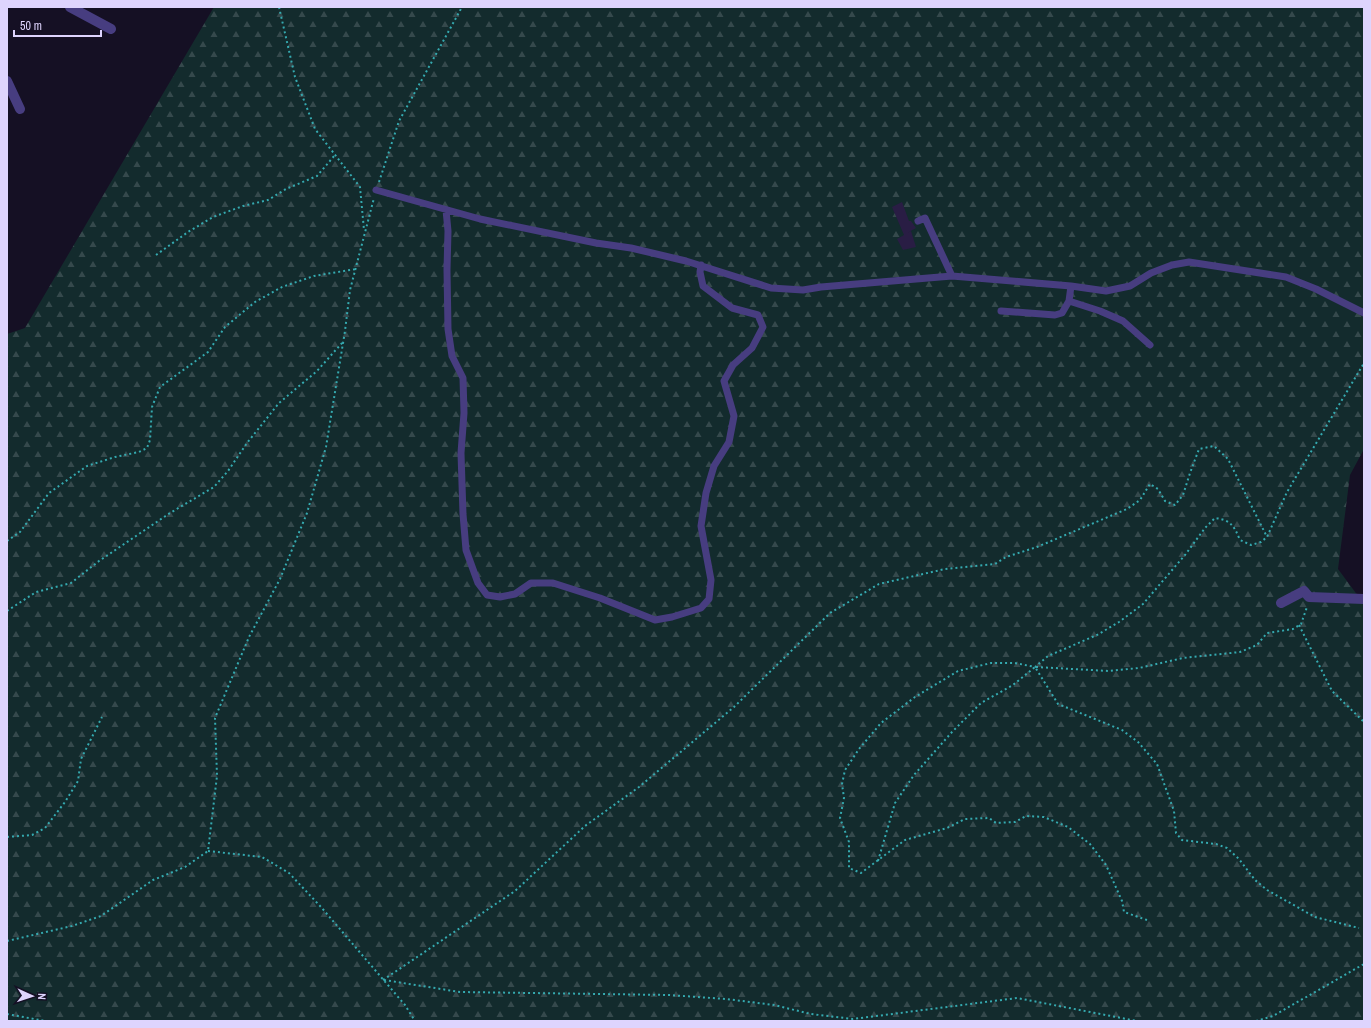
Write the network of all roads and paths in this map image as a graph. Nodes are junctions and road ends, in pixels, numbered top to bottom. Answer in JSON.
{"nodes":[{"id":1,"x":70,"y":7,"type":"edge"},
{"id":2,"x":279,"y":7,"type":"edge"},
{"id":3,"x":462,"y":7,"type":"edge"},
{"id":4,"x":111,"y":29,"type":"dead end"},
{"id":5,"x":7,"y":81,"type":"edge"},
{"id":6,"x":20,"y":109,"type":"dead end"},
{"id":7,"x":335,"y":155,"type":"junction"},
{"id":8,"x":376,"y":190,"type":"junction"},
{"id":9,"x":446,"y":210,"type":"junction"},
{"id":10,"x":918,"y":221,"type":"dead end"},
{"id":11,"x":365,"y":234,"type":"junction"},
{"id":12,"x":156,"y":255,"type":"dead end"},
{"id":13,"x":701,"y":265,"type":"junction"},
{"id":14,"x":356,"y":269,"type":"junction"},
{"id":15,"x":952,"y":276,"type":"junction"},
{"id":16,"x":1071,"y":286,"type":"junction"},
{"id":17,"x":1069,"y":301,"type":"junction"},
{"id":18,"x":1001,"y":311,"type":"dead end"},
{"id":19,"x":1364,"y":313,"type":"edge"},
{"id":20,"x":343,"y":342,"type":"junction"},
{"id":21,"x":1150,"y":345,"type":"dead end"},
{"id":22,"x":1364,"y":363,"type":"edge"},
{"id":23,"x":1267,"y":537,"type":"junction"},
{"id":24,"x":7,"y":542,"type":"edge"},
{"id":25,"x":1309,"y":597,"type":"junction"},
{"id":26,"x":1364,"y":599,"type":"edge"},
{"id":27,"x":1280,"y":604,"type":"dead end"},
{"id":28,"x":7,"y":611,"type":"edge"},
{"id":29,"x":1299,"y":626,"type":"junction"},
{"id":30,"x":1035,"y":667,"type":"junction"},
{"id":31,"x":102,"y":717,"type":"dead end"},
{"id":32,"x":1364,"y":722,"type":"edge"},
{"id":33,"x":7,"y":837,"type":"edge"},
{"id":34,"x":208,"y":851,"type":"junction"},
{"id":35,"x":878,"y":862,"type":"junction"},
{"id":36,"x":1147,"y":920,"type":"dead end"},
{"id":37,"x":1360,"y":928,"type":"dead end"},
{"id":38,"x":7,"y":941,"type":"edge"},
{"id":39,"x":1364,"y":964,"type":"edge"},
{"id":40,"x":383,"y":980,"type":"junction"},
{"id":41,"x":7,"y":1014,"type":"edge"},
{"id":42,"x":45,"y":1021,"type":"edge"},
{"id":43,"x":415,"y":1021,"type":"edge"},
{"id":44,"x":1137,"y":1021,"type":"edge"},
{"id":45,"x":1256,"y":1021,"type":"edge"}],
"edges":[{"from":1,"to":4,"type":"street"},
{"from":2,"to":7,"type":"path"},
{"from":3,"to":8,"type":"path"},
{"from":5,"to":6,"type":"street"},
{"from":7,"to":11,"type":"path"},
{"from":7,"to":12,"type":"path"},
{"from":8,"to":9,"type":"lane"},
{"from":8,"to":11,"type":"path"},
{"from":9,"to":13,"type":"lane"},
{"from":9,"to":13,"type":"lane"},
{"from":10,"to":15,"type":"lane"},
{"from":11,"to":14,"type":"path"},
{"from":13,"to":15,"type":"lane"},
{"from":14,"to":20,"type":"path"},
{"from":14,"to":24,"type":"path"},
{"from":15,"to":16,"type":"lane"},
{"from":16,"to":17,"type":"lane"},
{"from":16,"to":19,"type":"lane"},
{"from":17,"to":18,"type":"lane"},
{"from":17,"to":21,"type":"lane"},
{"from":20,"to":28,"type":"path"},
{"from":20,"to":34,"type":"path"},
{"from":22,"to":23,"type":"path"},
{"from":23,"to":30,"type":"path"},
{"from":23,"to":40,"type":"path"},
{"from":25,"to":26,"type":"street"},
{"from":25,"to":27,"type":"street"},
{"from":25,"to":29,"type":"path"},
{"from":29,"to":30,"type":"path"},
{"from":29,"to":32,"type":"path"},
{"from":30,"to":35,"type":"path"},
{"from":30,"to":35,"type":"path"},
{"from":30,"to":37,"type":"path"},
{"from":31,"to":33,"type":"path"},
{"from":34,"to":38,"type":"path"},
{"from":34,"to":40,"type":"path"},
{"from":35,"to":36,"type":"path"},
{"from":39,"to":45,"type":"path"},
{"from":40,"to":43,"type":"path"},
{"from":40,"to":44,"type":"path"},
{"from":41,"to":42,"type":"path"}]}
